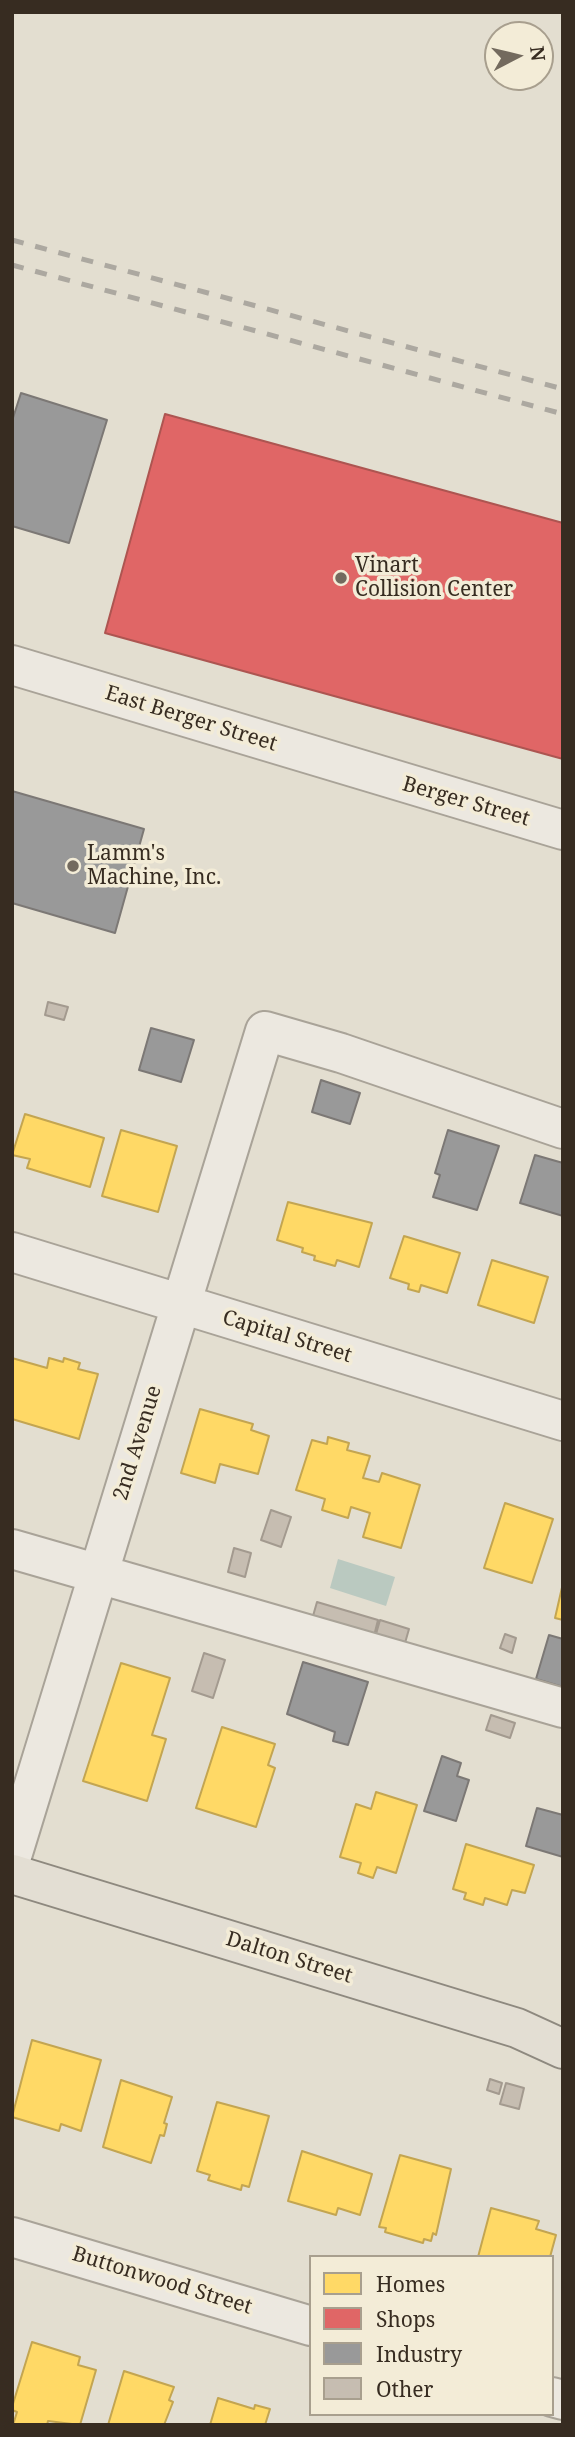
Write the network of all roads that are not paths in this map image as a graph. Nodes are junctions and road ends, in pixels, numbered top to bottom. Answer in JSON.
{"nodes":[{"id":1,"x":12,"y":665,"type":"edge"},
{"id":2,"x":369,"y":774,"type":"joint"},
{"id":3,"x":563,"y":830,"type":"edge"},
{"id":4,"x":563,"y":1129,"type":"edge"},
{"id":5,"x":12,"y":1251,"type":"edge"},
{"id":6,"x":181,"y":1304,"type":"junction"},
{"id":7,"x":563,"y":1421,"type":"edge"},
{"id":8,"x":12,"y":1549,"type":"edge"},
{"id":9,"x":98,"y":1574,"type":"junction"},
{"id":10,"x":563,"y":1708,"type":"edge"},
{"id":11,"x":12,"y":1856,"type":"edge"},
{"id":12,"x":12,"y":1874,"type":"edge"},
{"id":13,"x":563,"y":2049,"type":"edge"},
{"id":14,"x":12,"y":2237,"type":"edge"},
{"id":15,"x":309,"y":2325,"type":"edge"}],
"edges":[{"from":1,"to":2,"type":"street","name":"East Berger Street"},
{"from":2,"to":3,"type":"street","name":"Berger Street"},
{"from":4,"to":6,"type":"street","name":"2nd Avenue"},
{"from":5,"to":6,"type":"street","name":"Capital Street"},
{"from":6,"to":7,"type":"street","name":"Capital Street"},
{"from":6,"to":9,"type":"street","name":"2nd Avenue"},
{"from":8,"to":9,"type":"street"},
{"from":9,"to":10,"type":"street"},
{"from":9,"to":11,"type":"street","name":"2nd Avenue"},
{"from":12,"to":13,"type":"main road","name":"Dalton Street"},
{"from":14,"to":15,"type":"street","name":"Buttonwood Street"}]}
